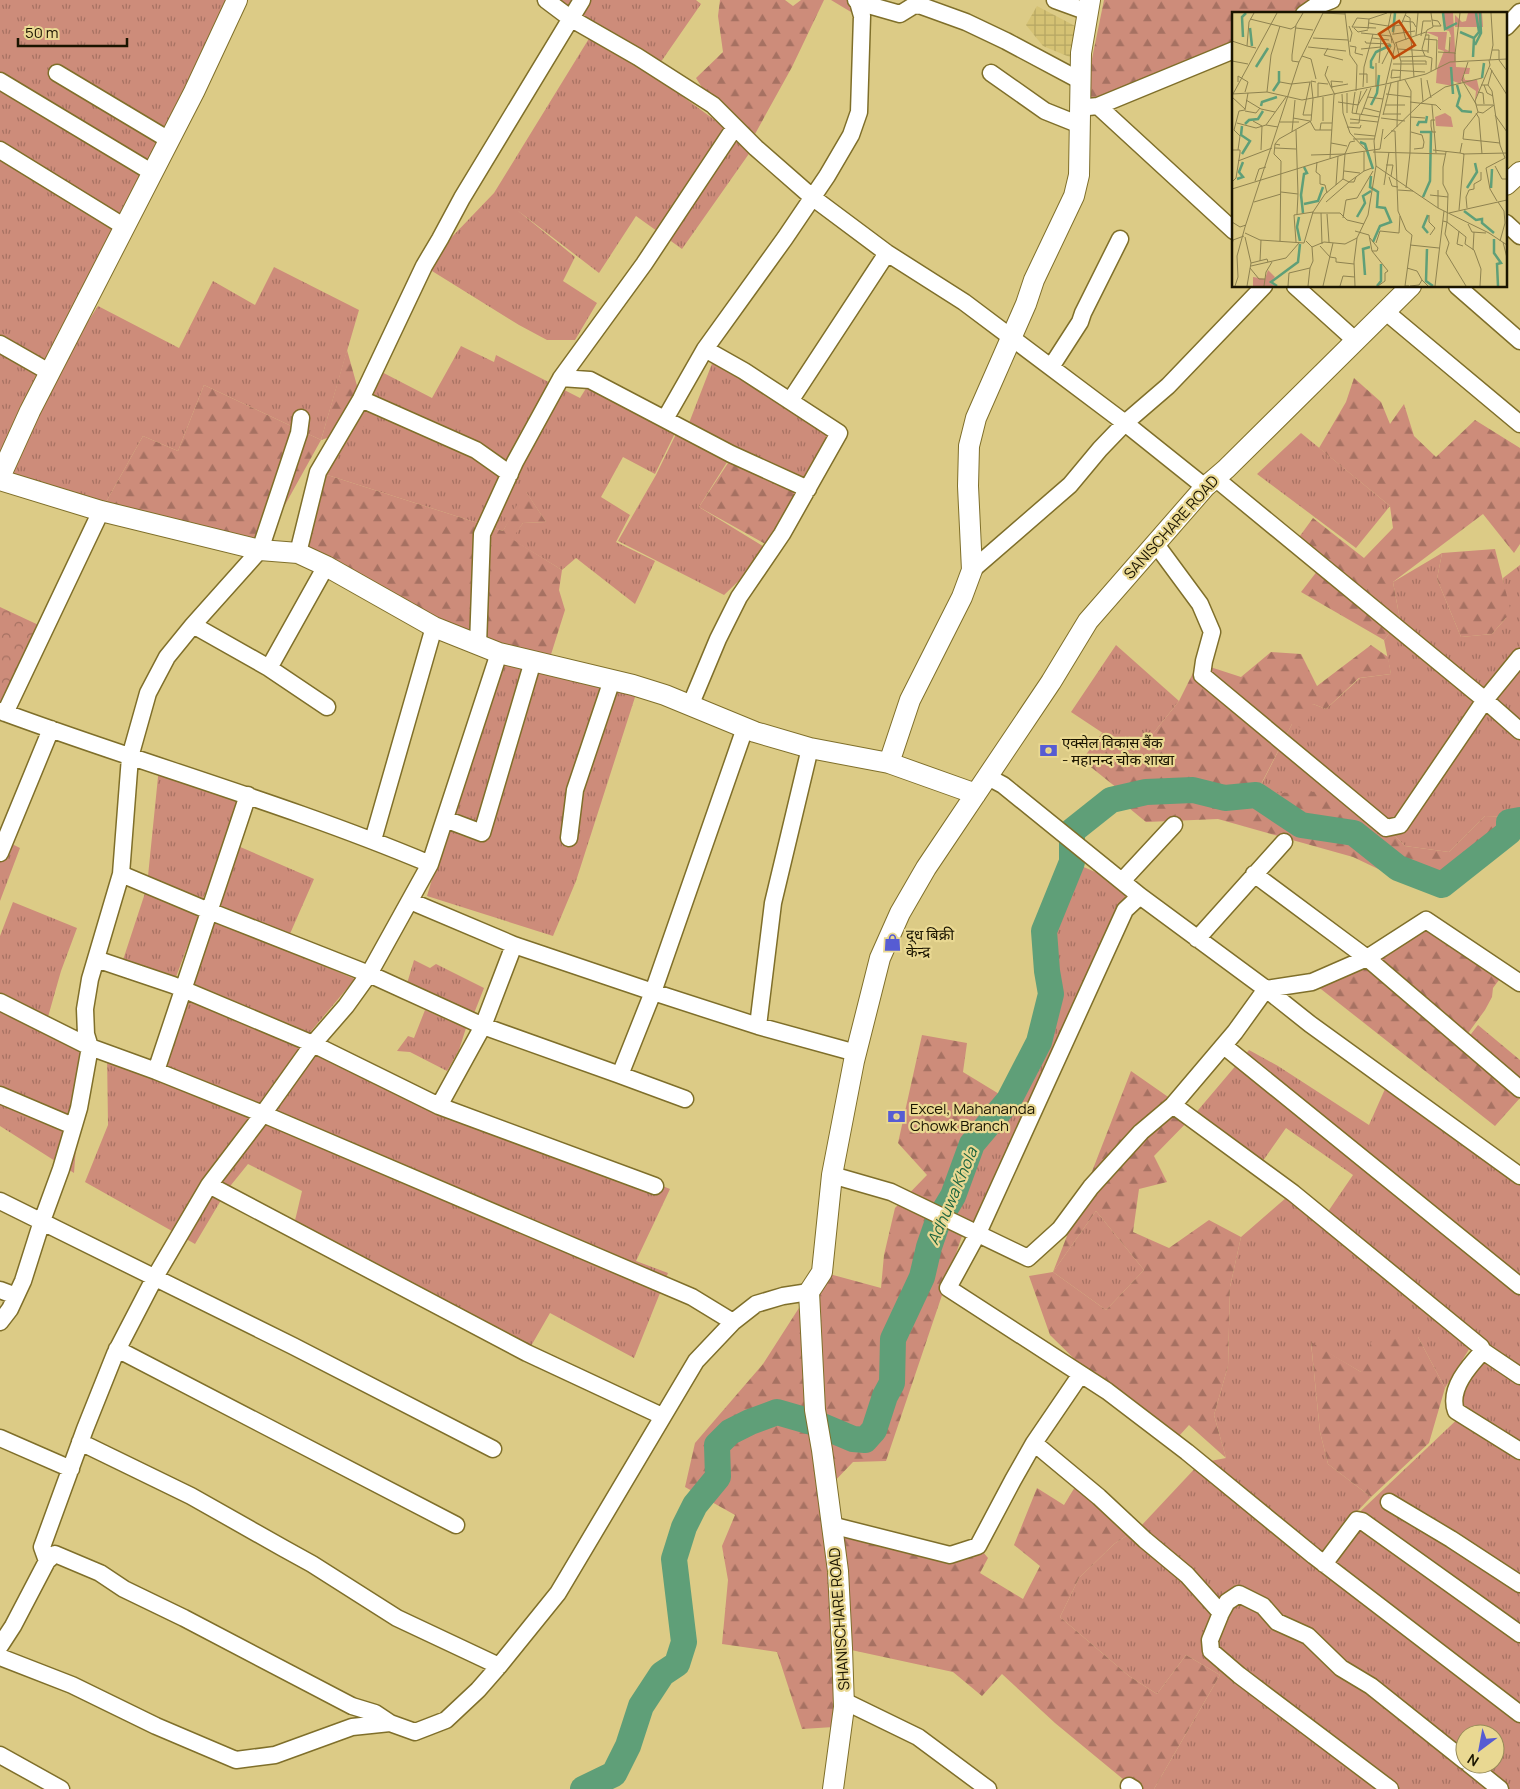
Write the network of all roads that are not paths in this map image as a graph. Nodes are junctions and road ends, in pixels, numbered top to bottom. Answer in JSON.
{"nodes":[{"id":1,"x":237,"y":0,"type":"edge"},
{"id":2,"x":546,"y":0,"type":"edge"},
{"id":3,"x":582,"y":0,"type":"edge"},
{"id":4,"x":1055,"y":0,"type":"edge"},
{"id":5,"x":857,"y":1,"type":"edge"},
{"id":6,"x":1331,"y":5,"type":"edge"},
{"id":7,"x":1089,"y":6,"type":"edge"},
{"id":8,"x":1310,"y":12,"type":"edge"},
{"id":9,"x":1520,"y":12,"type":"edge"},
{"id":10,"x":570,"y":18,"type":"junction"},
{"id":11,"x":1508,"y":25,"type":"edge"},
{"id":12,"x":1232,"y":51,"type":"edge"},
{"id":13,"x":58,"y":73,"type":"dead end"},
{"id":14,"x":991,"y":73,"type":"dead end"},
{"id":15,"x":0,"y":81,"type":"edge"},
{"id":16,"x":1081,"y":81,"type":"junction"},
{"id":17,"x":1086,"y":113,"type":"junction"},
{"id":18,"x":735,"y":128,"type":"junction"},
{"id":19,"x":169,"y":140,"type":"junction"},
{"id":20,"x":0,"y":150,"type":"edge"},
{"id":21,"x":1520,"y":172,"type":"edge"},
{"id":22,"x":153,"y":173,"type":"junction"},
{"id":23,"x":1508,"y":183,"type":"edge"},
{"id":24,"x":812,"y":198,"type":"junction"},
{"id":25,"x":1508,"y":225,"type":"edge"},
{"id":26,"x":125,"y":228,"type":"junction"},
{"id":27,"x":1232,"y":229,"type":"edge"},
{"id":28,"x":1520,"y":236,"type":"edge"},
{"id":29,"x":1120,"y":239,"type":"dead end"},
{"id":30,"x":888,"y":252,"type":"junction"},
{"id":31,"x":1262,"y":288,"type":"edge"},
{"id":32,"x":1296,"y":288,"type":"edge"},
{"id":33,"x":1409,"y":288,"type":"edge"},
{"id":34,"x":1460,"y":288,"type":"edge"},
{"id":35,"x":1386,"y":312,"type":"junction"},
{"id":36,"x":1011,"y":337,"type":"junction"},
{"id":37,"x":1356,"y":341,"type":"junction"},
{"id":38,"x":1520,"y":341,"type":"edge"},
{"id":39,"x":0,"y":344,"type":"edge"},
{"id":40,"x":705,"y":349,"type":"junction"},
{"id":41,"x":1051,"y":367,"type":"junction"},
{"id":42,"x":49,"y":372,"type":"junction"},
{"id":43,"x":561,"y":378,"type":"junction"},
{"id":44,"x":360,"y":399,"type":"junction"},
{"id":45,"x":790,"y":401,"type":"junction"},
{"id":46,"x":301,"y":418,"type":"dead end"},
{"id":47,"x":665,"y":419,"type":"junction"},
{"id":48,"x":1125,"y":423,"type":"junction"},
{"id":49,"x":1520,"y":424,"type":"edge"},
{"id":50,"x":510,"y":474,"type":"junction"},
{"id":51,"x":0,"y":479,"type":"edge"},
{"id":52,"x":1210,"y":482,"type":"junction"},
{"id":53,"x":808,"y":490,"type":"junction"},
{"id":54,"x":101,"y":511,"type":"junction"},
{"id":55,"x":1155,"y":543,"type":"junction"},
{"id":56,"x":260,"y":550,"type":"junction"},
{"id":57,"x":298,"y":553,"type":"junction"},
{"id":58,"x":326,"y":566,"type":"junction"},
{"id":59,"x":972,"y":570,"type":"junction"},
{"id":60,"x":193,"y":625,"type":"junction"},
{"id":61,"x":434,"y":627,"type":"junction"},
{"id":62,"x":478,"y":645,"type":"junction"},
{"id":63,"x":499,"y":653,"type":"junction"},
{"id":64,"x":1520,"y":657,"type":"edge"},
{"id":65,"x":533,"y":661,"type":"junction"},
{"id":66,"x":268,"y":668,"type":"junction"},
{"id":67,"x":612,"y":680,"type":"junction"},
{"id":68,"x":1485,"y":700,"type":"junction"},
{"id":69,"x":690,"y":706,"type":"junction"},
{"id":70,"x":327,"y":707,"type":"dead end"},
{"id":71,"x":3,"y":712,"type":"edge"},
{"id":72,"x":745,"y":728,"type":"junction"},
{"id":73,"x":51,"y":729,"type":"junction"},
{"id":74,"x":1520,"y":731,"type":"edge"},
{"id":75,"x":810,"y":748,"type":"junction"},
{"id":76,"x":130,"y":757,"type":"junction"},
{"id":77,"x":889,"y":763,"type":"junction"},
{"id":78,"x":988,"y":777,"type":"junction"},
{"id":79,"x":976,"y":794,"type":"junction"},
{"id":80,"x":248,"y":795,"type":"junction"},
{"id":81,"x":445,"y":819,"type":"junction"},
{"id":82,"x":1174,"y":825,"type":"dead end"},
{"id":83,"x":569,"y":838,"type":"dead end"},
{"id":84,"x":373,"y":840,"type":"junction"},
{"id":85,"x":1284,"y":842,"type":"dead end"},
{"id":86,"x":0,"y":853,"type":"edge"},
{"id":87,"x":430,"y":864,"type":"junction"},
{"id":88,"x":121,"y":874,"type":"junction"},
{"id":89,"x":1254,"y":874,"type":"junction"},
{"id":90,"x":1122,"y":881,"type":"junction"},
{"id":91,"x":1140,"y":896,"type":"junction"},
{"id":92,"x":410,"y":901,"type":"junction"},
{"id":93,"x":209,"y":911,"type":"junction"},
{"id":94,"x":1197,"y":939,"type":"junction"},
{"id":95,"x":514,"y":945,"type":"junction"},
{"id":96,"x":1367,"y":958,"type":"junction"},
{"id":97,"x":96,"y":959,"type":"junction"},
{"id":98,"x":369,"y":974,"type":"junction"},
{"id":99,"x":1520,"y":983,"type":"edge"},
{"id":100,"x":1266,"y":989,"type":"junction"},
{"id":101,"x":182,"y":990,"type":"junction"},
{"id":102,"x":653,"y":992,"type":"junction"},
{"id":103,"x":0,"y":1002,"type":"edge"},
{"id":104,"x":483,"y":1026,"type":"junction"},
{"id":105,"x":758,"y":1026,"type":"junction"},
{"id":106,"x":313,"y":1044,"type":"junction"},
{"id":107,"x":1224,"y":1046,"type":"junction"},
{"id":108,"x":90,"y":1047,"type":"junction"},
{"id":109,"x":856,"y":1053,"type":"junction"},
{"id":110,"x":156,"y":1071,"type":"junction"},
{"id":111,"x":620,"y":1075,"type":"junction"},
{"id":112,"x":1520,"y":1088,"type":"edge"},
{"id":113,"x":0,"y":1095,"type":"edge"},
{"id":114,"x":685,"y":1099,"type":"dead end"},
{"id":115,"x":1173,"y":1105,"type":"junction"},
{"id":116,"x":439,"y":1106,"type":"junction"},
{"id":117,"x":263,"y":1114,"type":"junction"},
{"id":118,"x":73,"y":1126,"type":"junction"},
{"id":119,"x":832,"y":1175,"type":"junction"},
{"id":120,"x":1520,"y":1176,"type":"edge"},
{"id":121,"x":209,"y":1185,"type":"junction"},
{"id":122,"x":655,"y":1186,"type":"dead end"},
{"id":123,"x":0,"y":1201,"type":"edge"},
{"id":124,"x":42,"y":1221,"type":"junction"},
{"id":125,"x":978,"y":1233,"type":"junction"},
{"id":126,"x":155,"y":1277,"type":"junction"},
{"id":127,"x":1520,"y":1286,"type":"edge"},
{"id":128,"x":0,"y":1290,"type":"edge"},
{"id":129,"x":809,"y":1292,"type":"junction"},
{"id":130,"x":16,"y":1296,"type":"junction"},
{"id":131,"x":0,"y":1322,"type":"edge"},
{"id":132,"x":733,"y":1322,"type":"junction"},
{"id":133,"x":117,"y":1349,"type":"junction"},
{"id":134,"x":1483,"y":1351,"type":"junction"},
{"id":135,"x":1081,"y":1374,"type":"junction"},
{"id":136,"x":1520,"y":1376,"type":"edge"},
{"id":137,"x":662,"y":1416,"type":"junction"},
{"id":138,"x":0,"y":1438,"type":"edge"},
{"id":139,"x":80,"y":1442,"type":"junction"},
{"id":140,"x":1034,"y":1443,"type":"junction"},
{"id":141,"x":493,"y":1449,"type":"dead end"},
{"id":142,"x":1520,"y":1451,"type":"edge"},
{"id":143,"x":71,"y":1470,"type":"junction"},
{"id":144,"x":1389,"y":1502,"type":"dead end"},
{"id":145,"x":456,"y":1525,"type":"dead end"},
{"id":146,"x":831,"y":1525,"type":"junction"},
{"id":147,"x":47,"y":1561,"type":"junction"},
{"id":148,"x":1324,"y":1564,"type":"junction"},
{"id":149,"x":1520,"y":1584,"type":"edge"},
{"id":150,"x":1221,"y":1613,"type":"junction"},
{"id":151,"x":1520,"y":1634,"type":"edge"},
{"id":152,"x":0,"y":1646,"type":"edge"},
{"id":153,"x":0,"y":1657,"type":"edge"},
{"id":154,"x":499,"y":1666,"type":"junction"},
{"id":155,"x":844,"y":1701,"type":"junction"},
{"id":156,"x":1520,"y":1714,"type":"edge"},
{"id":157,"x":390,"y":1723,"type":"junction"},
{"id":158,"x":1455,"y":1753,"type":"edge"},
{"id":159,"x":0,"y":1755,"type":"edge"},
{"id":160,"x":1481,"y":1774,"type":"edge"},
{"id":161,"x":62,"y":1789,"type":"edge"},
{"id":162,"x":833,"y":1789,"type":"edge"},
{"id":163,"x":988,"y":1789,"type":"edge"},
{"id":164,"x":1390,"y":1789,"type":"edge"},
{"id":165,"x":1500,"y":1789,"type":"edge"}],
"edges":[{"from":1,"to":19,"type":"street"},
{"from":2,"to":10,"type":"street"},
{"from":3,"to":10,"type":"street"},
{"from":4,"to":7,"type":"street"},
{"from":5,"to":16,"type":"street"},
{"from":5,"to":24,"type":"street"},
{"from":6,"to":8,"type":"street"},
{"from":7,"to":16,"type":"street"},
{"from":9,"to":11,"type":"street"},
{"from":10,"to":18,"type":"street"},
{"from":10,"to":44,"type":"street"},
{"from":12,"to":17,"type":"street"},
{"from":13,"to":19,"type":"street"},
{"from":14,"to":17,"type":"street"},
{"from":15,"to":22,"type":"street"},
{"from":16,"to":17,"type":"street"},
{"from":17,"to":27,"type":"street"},
{"from":17,"to":36,"type":"street"},
{"from":18,"to":24,"type":"street"},
{"from":18,"to":43,"type":"street"},
{"from":19,"to":22,"type":"street"},
{"from":20,"to":26,"type":"street"},
{"from":21,"to":23,"type":"street"},
{"from":22,"to":26,"type":"street"},
{"from":24,"to":30,"type":"street"},
{"from":24,"to":40,"type":"street"},
{"from":25,"to":28,"type":"street"},
{"from":26,"to":42,"type":"street"},
{"from":29,"to":41,"type":"street"},
{"from":30,"to":36,"type":"street"},
{"from":30,"to":45,"type":"street"},
{"from":31,"to":48,"type":"street"},
{"from":32,"to":37,"type":"street"},
{"from":33,"to":35,"type":"street","name":"SANISCHARE ROAD"},
{"from":34,"to":38,"type":"street"},
{"from":35,"to":37,"type":"street","name":"SANISCHARE ROAD"},
{"from":35,"to":49,"type":"street"},
{"from":36,"to":41,"type":"street"},
{"from":36,"to":59,"type":"street"},
{"from":37,"to":52,"type":"street","name":"SANISCHARE ROAD"},
{"from":39,"to":42,"type":"street"},
{"from":40,"to":45,"type":"street"},
{"from":40,"to":47,"type":"street"},
{"from":41,"to":48,"type":"street"},
{"from":42,"to":51,"type":"street"},
{"from":43,"to":47,"type":"street"},
{"from":43,"to":50,"type":"street"},
{"from":44,"to":50,"type":"street"},
{"from":44,"to":57,"type":"street"},
{"from":45,"to":53,"type":"street"},
{"from":46,"to":56,"type":"street"},
{"from":47,"to":53,"type":"street"},
{"from":48,"to":52,"type":"street"},
{"from":48,"to":59,"type":"street"},
{"from":50,"to":62,"type":"street"},
{"from":51,"to":54,"type":"street"},
{"from":52,"to":55,"type":"street","name":"SANISCHARE ROAD"},
{"from":52,"to":68,"type":"street"},
{"from":53,"to":69,"type":"street"},
{"from":54,"to":56,"type":"street"},
{"from":54,"to":71,"type":"street"},
{"from":55,"to":68,"type":"street"},
{"from":55,"to":78,"type":"street","name":"SANISCHARE ROAD"},
{"from":56,"to":57,"type":"street"},
{"from":56,"to":60,"type":"street"},
{"from":57,"to":58,"type":"street"},
{"from":58,"to":61,"type":"street"},
{"from":58,"to":66,"type":"street"},
{"from":59,"to":77,"type":"street"},
{"from":60,"to":66,"type":"street"},
{"from":60,"to":76,"type":"street"},
{"from":61,"to":62,"type":"street"},
{"from":61,"to":84,"type":"street"},
{"from":62,"to":63,"type":"street"},
{"from":63,"to":65,"type":"street"},
{"from":63,"to":81,"type":"street"},
{"from":64,"to":68,"type":"street"},
{"from":65,"to":67,"type":"street"},
{"from":65,"to":81,"type":"street"},
{"from":66,"to":70,"type":"street"},
{"from":67,"to":69,"type":"street"},
{"from":67,"to":83,"type":"street"},
{"from":68,"to":74,"type":"street"},
{"from":69,"to":72,"type":"street"},
{"from":71,"to":73,"type":"street"},
{"from":72,"to":75,"type":"street"},
{"from":72,"to":102,"type":"street"},
{"from":73,"to":76,"type":"street"},
{"from":73,"to":86,"type":"street"},
{"from":75,"to":77,"type":"street"},
{"from":75,"to":105,"type":"street"},
{"from":76,"to":80,"type":"street"},
{"from":76,"to":88,"type":"street"},
{"from":77,"to":79,"type":"street"},
{"from":78,"to":79,"type":"street","name":"SANISCHARE ROAD"},
{"from":78,"to":90,"type":"street"},
{"from":79,"to":109,"type":"street","name":"SANISCHARE ROAD"},
{"from":80,"to":84,"type":"street"},
{"from":80,"to":93,"type":"street"},
{"from":81,"to":87,"type":"street"},
{"from":82,"to":90,"type":"street"},
{"from":84,"to":87,"type":"street"},
{"from":85,"to":89,"type":"street"},
{"from":87,"to":92,"type":"street"},
{"from":88,"to":93,"type":"street"},
{"from":88,"to":97,"type":"street"},
{"from":89,"to":94,"type":"street"},
{"from":89,"to":96,"type":"street"},
{"from":90,"to":91,"type":"street"},
{"from":91,"to":94,"type":"street"},
{"from":91,"to":125,"type":"street"},
{"from":92,"to":95,"type":"street"},
{"from":92,"to":98,"type":"street"},
{"from":93,"to":98,"type":"street"},
{"from":93,"to":101,"type":"street"},
{"from":94,"to":100,"type":"street"},
{"from":95,"to":102,"type":"street"},
{"from":95,"to":104,"type":"street"},
{"from":96,"to":99,"type":"street"},
{"from":96,"to":100,"type":"street"},
{"from":96,"to":112,"type":"street"},
{"from":97,"to":101,"type":"street"},
{"from":97,"to":108,"type":"street"},
{"from":98,"to":104,"type":"street"},
{"from":98,"to":106,"type":"street"},
{"from":100,"to":107,"type":"street"},
{"from":100,"to":120,"type":"street"},
{"from":101,"to":106,"type":"street"},
{"from":101,"to":110,"type":"street"},
{"from":102,"to":105,"type":"street"},
{"from":102,"to":111,"type":"street"},
{"from":103,"to":108,"type":"street"},
{"from":104,"to":111,"type":"street"},
{"from":104,"to":116,"type":"street"},
{"from":105,"to":109,"type":"street"},
{"from":106,"to":116,"type":"street"},
{"from":106,"to":117,"type":"street"},
{"from":107,"to":115,"type":"street"},
{"from":107,"to":127,"type":"street"},
{"from":108,"to":110,"type":"street"},
{"from":108,"to":118,"type":"street"},
{"from":109,"to":119,"type":"street","name":"SANISCHARE ROAD"},
{"from":110,"to":117,"type":"street"},
{"from":111,"to":114,"type":"street"},
{"from":113,"to":118,"type":"street"},
{"from":115,"to":125,"type":"street"},
{"from":115,"to":134,"type":"street"},
{"from":116,"to":122,"type":"street"},
{"from":117,"to":121,"type":"street"},
{"from":117,"to":132,"type":"street"},
{"from":118,"to":124,"type":"street"},
{"from":119,"to":125,"type":"street"},
{"from":119,"to":129,"type":"street","name":"SANISCHARE ROAD"},
{"from":121,"to":126,"type":"street"},
{"from":121,"to":137,"type":"street"},
{"from":123,"to":124,"type":"street"},
{"from":124,"to":126,"type":"street"},
{"from":124,"to":130,"type":"street"},
{"from":125,"to":135,"type":"street"},
{"from":126,"to":133,"type":"street"},
{"from":126,"to":141,"type":"street"},
{"from":128,"to":130,"type":"street"},
{"from":129,"to":132,"type":"street"},
{"from":129,"to":146,"type":"street","name":"SHANISCHARE ROAD"},
{"from":130,"to":131,"type":"street"},
{"from":132,"to":137,"type":"street"},
{"from":133,"to":139,"type":"street"},
{"from":133,"to":145,"type":"street"},
{"from":134,"to":136,"type":"street"},
{"from":134,"to":142,"type":"street"},
{"from":135,"to":140,"type":"street"},
{"from":135,"to":148,"type":"street"},
{"from":137,"to":154,"type":"street"},
{"from":138,"to":143,"type":"street"},
{"from":139,"to":143,"type":"street"},
{"from":139,"to":154,"type":"street"},
{"from":140,"to":146,"type":"street"},
{"from":140,"to":150,"type":"street"},
{"from":143,"to":147,"type":"street"},
{"from":144,"to":149,"type":"street"},
{"from":146,"to":155,"type":"street","name":"SHANISCHARE ROAD"},
{"from":147,"to":152,"type":"street"},
{"from":147,"to":157,"type":"street"},
{"from":148,"to":151,"type":"street"},
{"from":148,"to":156,"type":"street"},
{"from":150,"to":158,"type":"street"},
{"from":150,"to":164,"type":"street"},
{"from":153,"to":157,"type":"street"},
{"from":154,"to":157,"type":"street"},
{"from":155,"to":162,"type":"street","name":"SHANISCHARE ROAD"},
{"from":155,"to":163,"type":"street"},
{"from":159,"to":161,"type":"street"},
{"from":160,"to":165,"type":"street"}]}
